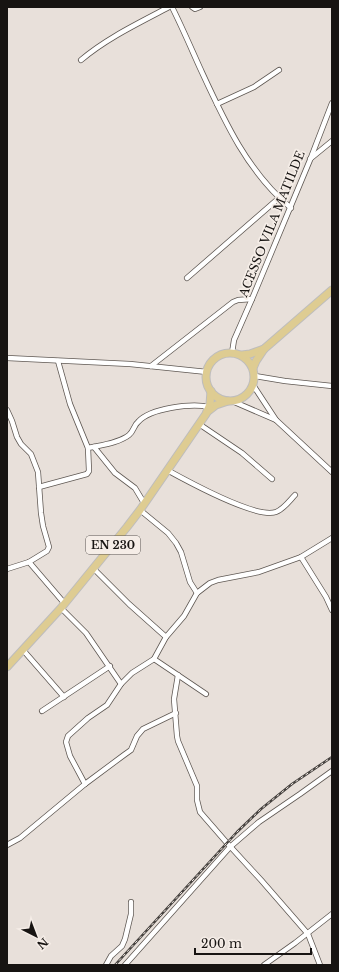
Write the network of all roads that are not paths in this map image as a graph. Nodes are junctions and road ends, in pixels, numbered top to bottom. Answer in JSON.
{"nodes":[{"id":1,"x":169,"y":7,"type":"edge"},
{"id":2,"x":172,"y":7,"type":"edge"},
{"id":3,"x":192,"y":7,"type":"edge"},
{"id":4,"x":200,"y":7,"type":"edge"},
{"id":5,"x":81,"y":60,"type":"dead end"},
{"id":6,"x":278,"y":70,"type":"dead end"},
{"id":7,"x":332,"y":102,"type":"edge"},
{"id":8,"x":216,"y":104,"type":"junction"},
{"id":9,"x":332,"y":141,"type":"edge"},
{"id":10,"x":310,"y":160,"type":"junction"},
{"id":11,"x":278,"y":198,"type":"junction"},
{"id":12,"x":290,"y":208,"type":"junction"},
{"id":13,"x":187,"y":278,"type":"dead end"},
{"id":14,"x":332,"y":290,"type":"edge"},
{"id":15,"x":252,"y":300,"type":"junction"},
{"id":16,"x":264,"y":349,"type":"junction"},
{"id":17,"x":232,"y":353,"type":"junction"},
{"id":18,"x":242,"y":355,"type":"junction"},
{"id":19,"x":7,"y":358,"type":"edge"},
{"id":20,"x":58,"y":361,"type":"junction"},
{"id":21,"x":151,"y":366,"type":"junction"},
{"id":22,"x":253,"y":368,"type":"junction"},
{"id":23,"x":206,"y":372,"type":"junction"},
{"id":24,"x":255,"y":376,"type":"junction"},
{"id":25,"x":253,"y":386,"type":"junction"},
{"id":26,"x":332,"y":386,"type":"edge"},
{"id":27,"x":211,"y":392,"type":"junction"},
{"id":28,"x":230,"y":401,"type":"junction"},
{"id":29,"x":7,"y":410,"type":"edge"},
{"id":30,"x":207,"y":410,"type":"junction"},
{"id":31,"x":276,"y":420,"type":"junction"},
{"id":32,"x":199,"y":424,"type":"junction"},
{"id":33,"x":94,"y":447,"type":"junction"},
{"id":34,"x":88,"y":448,"type":"junction"},
{"id":35,"x":167,"y":470,"type":"junction"},
{"id":36,"x":332,"y":472,"type":"edge"},
{"id":37,"x":272,"y":479,"type":"dead end"},
{"id":38,"x":39,"y":487,"type":"junction"},
{"id":39,"x":295,"y":495,"type":"dead end"},
{"id":40,"x":144,"y":503,"type":"junction"},
{"id":41,"x":140,"y":510,"type":"junction"},
{"id":42,"x":332,"y":538,"type":"edge"},
{"id":43,"x":301,"y":557,"type":"junction"},
{"id":44,"x":29,"y":562,"type":"junction"},
{"id":45,"x":7,"y":569,"type":"edge"},
{"id":46,"x":94,"y":569,"type":"junction"},
{"id":47,"x":197,"y":593,"type":"junction"},
{"id":48,"x":63,"y":606,"type":"junction"},
{"id":49,"x":332,"y":610,"type":"edge"},
{"id":50,"x":166,"y":637,"type":"junction"},
{"id":51,"x":23,"y":650,"type":"junction"},
{"id":52,"x":154,"y":659,"type":"junction"},
{"id":53,"x":110,"y":666,"type":"junction"},
{"id":54,"x":7,"y":667,"type":"edge"},
{"id":55,"x":178,"y":675,"type":"junction"},
{"id":56,"x":121,"y":684,"type":"junction"},
{"id":57,"x":206,"y":694,"type":"dead end"},
{"id":58,"x":64,"y":696,"type":"junction"},
{"id":59,"x":42,"y":711,"type":"dead end"},
{"id":60,"x":176,"y":713,"type":"junction"},
{"id":61,"x":332,"y":771,"type":"edge"},
{"id":62,"x":85,"y":784,"type":"junction"},
{"id":63,"x":7,"y":845,"type":"edge"},
{"id":64,"x":230,"y":847,"type":"junction"},
{"id":65,"x":131,"y":902,"type":"dead end"},
{"id":66,"x":332,"y":914,"type":"edge"},
{"id":67,"x":308,"y":934,"type":"junction"},
{"id":68,"x":106,"y":965,"type":"edge"},
{"id":69,"x":125,"y":965,"type":"edge"},
{"id":70,"x":264,"y":965,"type":"edge"},
{"id":71,"x":320,"y":965,"type":"edge"}],
"edges":[{"from":1,"to":5,"type":"street"},
{"from":2,"to":8,"type":"street"},
{"from":3,"to":4,"type":"street"},
{"from":6,"to":8,"type":"street"},
{"from":7,"to":10,"type":"street","name":"ACESSO VILA MATILDE"},
{"from":8,"to":11,"type":"street"},
{"from":9,"to":10,"type":"street"},
{"from":10,"to":12,"type":"street","name":"ACESSO VILA MATILDE"},
{"from":11,"to":12,"type":"street"},
{"from":11,"to":13,"type":"street"},
{"from":12,"to":15,"type":"street","name":"ACESSO VILA MATILDE"},
{"from":14,"to":16,"type":"main road"},
{"from":15,"to":17,"type":"street","name":"ACESSO VILA MATILDE"},
{"from":15,"to":21,"type":"street"},
{"from":16,"to":18,"type":"main road"},
{"from":16,"to":22,"type":"main road"},
{"from":17,"to":18,"type":"main road"},
{"from":17,"to":23,"type":"main road"},
{"from":18,"to":22,"type":"main road"},
{"from":19,"to":20,"type":"street"},
{"from":20,"to":21,"type":"street"},
{"from":20,"to":34,"type":"street"},
{"from":21,"to":23,"type":"street"},
{"from":22,"to":24,"type":"main road"},
{"from":23,"to":27,"type":"main road"},
{"from":24,"to":25,"type":"main road"},
{"from":24,"to":26,"type":"street"},
{"from":25,"to":28,"type":"main road"},
{"from":25,"to":31,"type":"street"},
{"from":27,"to":28,"type":"main road"},
{"from":27,"to":30,"type":"main road","number":"EN 230"},
{"from":28,"to":30,"type":"main road","number":"EN 230"},
{"from":28,"to":31,"type":"street"},
{"from":29,"to":38,"type":"street"},
{"from":30,"to":32,"type":"main road","number":"EN 230"},
{"from":30,"to":33,"type":"street"},
{"from":31,"to":36,"type":"street"},
{"from":32,"to":35,"type":"main road","number":"EN 230"},
{"from":32,"to":37,"type":"street"},
{"from":33,"to":34,"type":"street"},
{"from":33,"to":40,"type":"street"},
{"from":34,"to":38,"type":"street"},
{"from":35,"to":39,"type":"street"},
{"from":35,"to":40,"type":"main road","number":"EN 230"},
{"from":38,"to":44,"type":"street"},
{"from":40,"to":41,"type":"main road","number":"EN 230"},
{"from":41,"to":46,"type":"main road","number":"EN 230"},
{"from":41,"to":47,"type":"street"},
{"from":42,"to":43,"type":"street"},
{"from":43,"to":47,"type":"street"},
{"from":43,"to":49,"type":"street"},
{"from":44,"to":45,"type":"street"},
{"from":44,"to":48,"type":"street"},
{"from":46,"to":48,"type":"main road","number":"EN 230"},
{"from":46,"to":50,"type":"street"},
{"from":47,"to":50,"type":"street"},
{"from":48,"to":51,"type":"main road","number":"EN 230"},
{"from":48,"to":53,"type":"street"},
{"from":50,"to":52,"type":"street"},
{"from":51,"to":54,"type":"main road","number":"EN 230"},
{"from":51,"to":58,"type":"street"},
{"from":52,"to":55,"type":"street"},
{"from":52,"to":56,"type":"street"},
{"from":53,"to":56,"type":"street"},
{"from":53,"to":58,"type":"street"},
{"from":55,"to":57,"type":"street"},
{"from":55,"to":60,"type":"street"},
{"from":56,"to":62,"type":"street"},
{"from":58,"to":59,"type":"street"},
{"from":60,"to":62,"type":"street"},
{"from":60,"to":64,"type":"street"},
{"from":61,"to":64,"type":"street"},
{"from":62,"to":63,"type":"street"},
{"from":64,"to":67,"type":"street"},
{"from":64,"to":69,"type":"street"},
{"from":65,"to":68,"type":"street"},
{"from":66,"to":67,"type":"street"},
{"from":67,"to":70,"type":"street"},
{"from":67,"to":71,"type":"street"}]}
